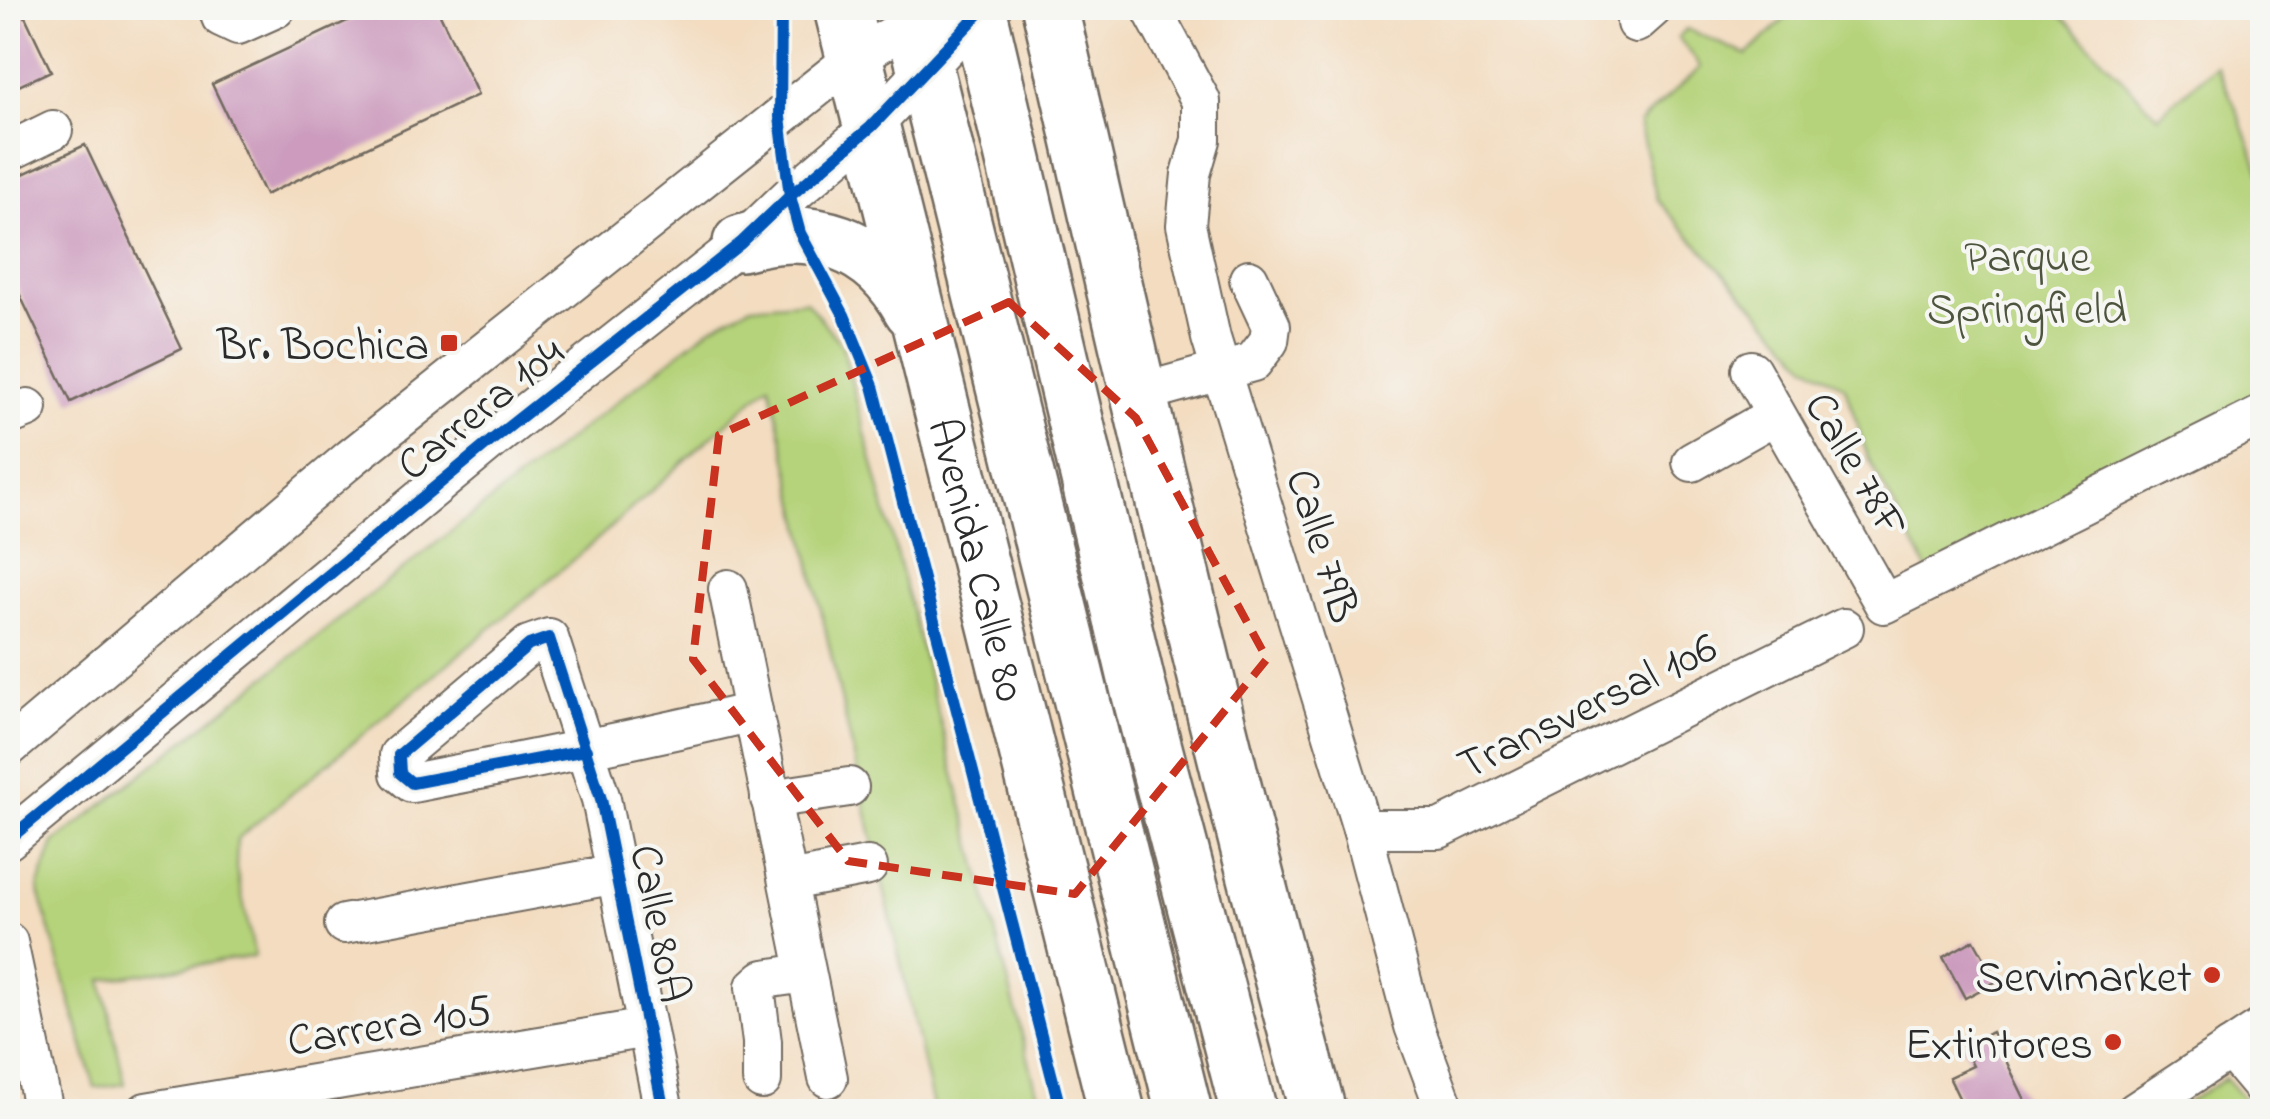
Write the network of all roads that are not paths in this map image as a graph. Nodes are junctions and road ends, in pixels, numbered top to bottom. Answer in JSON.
{"nodes":[{"id":1,"x":218,"y":8,"type":"edge"},
{"id":2,"x":276,"y":8,"type":"edge"},
{"id":3,"x":1050,"y":8,"type":"edge"},
{"id":4,"x":1151,"y":8,"type":"edge"},
{"id":5,"x":948,"y":19,"type":"edge"},
{"id":6,"x":848,"y":33,"type":"edge"},
{"id":7,"x":870,"y":128,"type":"junction"},
{"id":8,"x":53,"y":130,"type":"dead end"},
{"id":9,"x":8,"y":152,"type":"edge"},
{"id":10,"x":741,"y":243,"type":"junction"},
{"id":11,"x":1249,"y":279,"type":"dead end"},
{"id":12,"x":920,"y":325,"type":"junction"},
{"id":13,"x":1751,"y":370,"type":"dead end"},
{"id":14,"x":1222,"y":372,"type":"junction"},
{"id":15,"x":1137,"y":394,"type":"junction"},
{"id":16,"x":1775,"y":414,"type":"junction"},
{"id":17,"x":2262,"y":414,"type":"edge"},
{"id":18,"x":1692,"y":462,"type":"dead end"},
{"id":19,"x":728,"y":589,"type":"dead end"},
{"id":20,"x":1844,"y":628,"type":"dead end"},
{"id":21,"x":753,"y":712,"type":"junction"},
{"id":22,"x":8,"y":748,"type":"edge"},
{"id":23,"x":586,"y":750,"type":"junction"},
{"id":24,"x":1156,"y":753,"type":"junction"},
{"id":25,"x":849,"y":787,"type":"dead end"},
{"id":26,"x":770,"y":799,"type":"junction"},
{"id":27,"x":1362,"y":829,"type":"junction"},
{"id":28,"x":8,"y":840,"type":"edge"},
{"id":29,"x":1247,"y":842,"type":"junction"},
{"id":30,"x":868,"y":866,"type":"dead end"},
{"id":31,"x":617,"y":874,"type":"junction"},
{"id":32,"x":789,"y":881,"type":"junction"},
{"id":33,"x":344,"y":924,"type":"dead end"},
{"id":34,"x":8,"y":942,"type":"edge"},
{"id":35,"x":806,"y":973,"type":"junction"},
{"id":36,"x":647,"y":1028,"type":"junction"},
{"id":37,"x":2262,"y":1028,"type":"edge"},
{"id":38,"x":2230,"y":1049,"type":"junction"},
{"id":39,"x":828,"y":1078,"type":"dead end"},
{"id":40,"x":762,"y":1080,"type":"dead end"},
{"id":41,"x":2262,"y":1087,"type":"edge"},
{"id":42,"x":44,"y":1112,"type":"edge"},
{"id":43,"x":146,"y":1112,"type":"edge"},
{"id":44,"x":664,"y":1112,"type":"edge"},
{"id":45,"x":1117,"y":1112,"type":"edge"},
{"id":46,"x":1184,"y":1112,"type":"edge"},
{"id":47,"x":1249,"y":1112,"type":"edge"},
{"id":48,"x":1318,"y":1112,"type":"edge"},
{"id":49,"x":1446,"y":1112,"type":"edge"},
{"id":50,"x":2135,"y":1112,"type":"edge"}],
"edges":[{"from":1,"to":2,"type":"street"},
{"from":3,"to":15,"type":"highway"},
{"from":4,"to":14,"type":"street","name":"Calle 79B"},
{"from":5,"to":6,"type":"street","name":"Carrera 104"},
{"from":5,"to":7,"type":"street","name":"Carrera 104"},
{"from":5,"to":24,"type":"highway"},
{"from":5,"to":46,"type":"highway","name":"Avenida Calle 80"},
{"from":6,"to":7,"type":"highway","name":"Avenida Calle 80"},
{"from":6,"to":22,"type":"street","name":"Carrera 104"},
{"from":7,"to":10,"type":"street","name":"Carrera 104"},
{"from":7,"to":12,"type":"highway","name":"Avenida Calle 80"},
{"from":8,"to":9,"type":"street"},
{"from":10,"to":12,"type":"highway"},
{"from":10,"to":28,"type":"street","name":"Carrera 104"},
{"from":11,"to":14,"type":"street"},
{"from":12,"to":45,"type":"highway","name":"Avenida Calle 80"},
{"from":13,"to":16,"type":"street","name":"Calle 78F"},
{"from":14,"to":15,"type":"street"},
{"from":14,"to":27,"type":"street","name":"Calle 79B"},
{"from":15,"to":29,"type":"highway"},
{"from":16,"to":17,"type":"street","name":"Calle 78F"},
{"from":16,"to":18,"type":"street"},
{"from":19,"to":21,"type":"street"},
{"from":20,"to":27,"type":"street","name":"Transversal 106"},
{"from":21,"to":23,"type":"street"},
{"from":21,"to":26,"type":"street"},
{"from":23,"to":23,"type":"street","name":"Calle 80A"},
{"from":23,"to":31,"type":"street","name":"Calle 80A"},
{"from":24,"to":29,"type":"highway"},
{"from":24,"to":47,"type":"highway"},
{"from":25,"to":26,"type":"street"},
{"from":26,"to":32,"type":"street"},
{"from":27,"to":49,"type":"street","name":"Calle 79B"},
{"from":29,"to":48,"type":"highway"},
{"from":30,"to":32,"type":"street"},
{"from":31,"to":33,"type":"street"},
{"from":31,"to":36,"type":"street","name":"Calle 80A"},
{"from":32,"to":35,"type":"street"},
{"from":34,"to":42,"type":"street"},
{"from":35,"to":39,"type":"street"},
{"from":35,"to":40,"type":"street"},
{"from":36,"to":43,"type":"street","name":"Carrera 105"},
{"from":36,"to":44,"type":"street","name":"Calle 80A"},
{"from":37,"to":38,"type":"street"},
{"from":38,"to":41,"type":"street"},
{"from":38,"to":50,"type":"street"}]}
